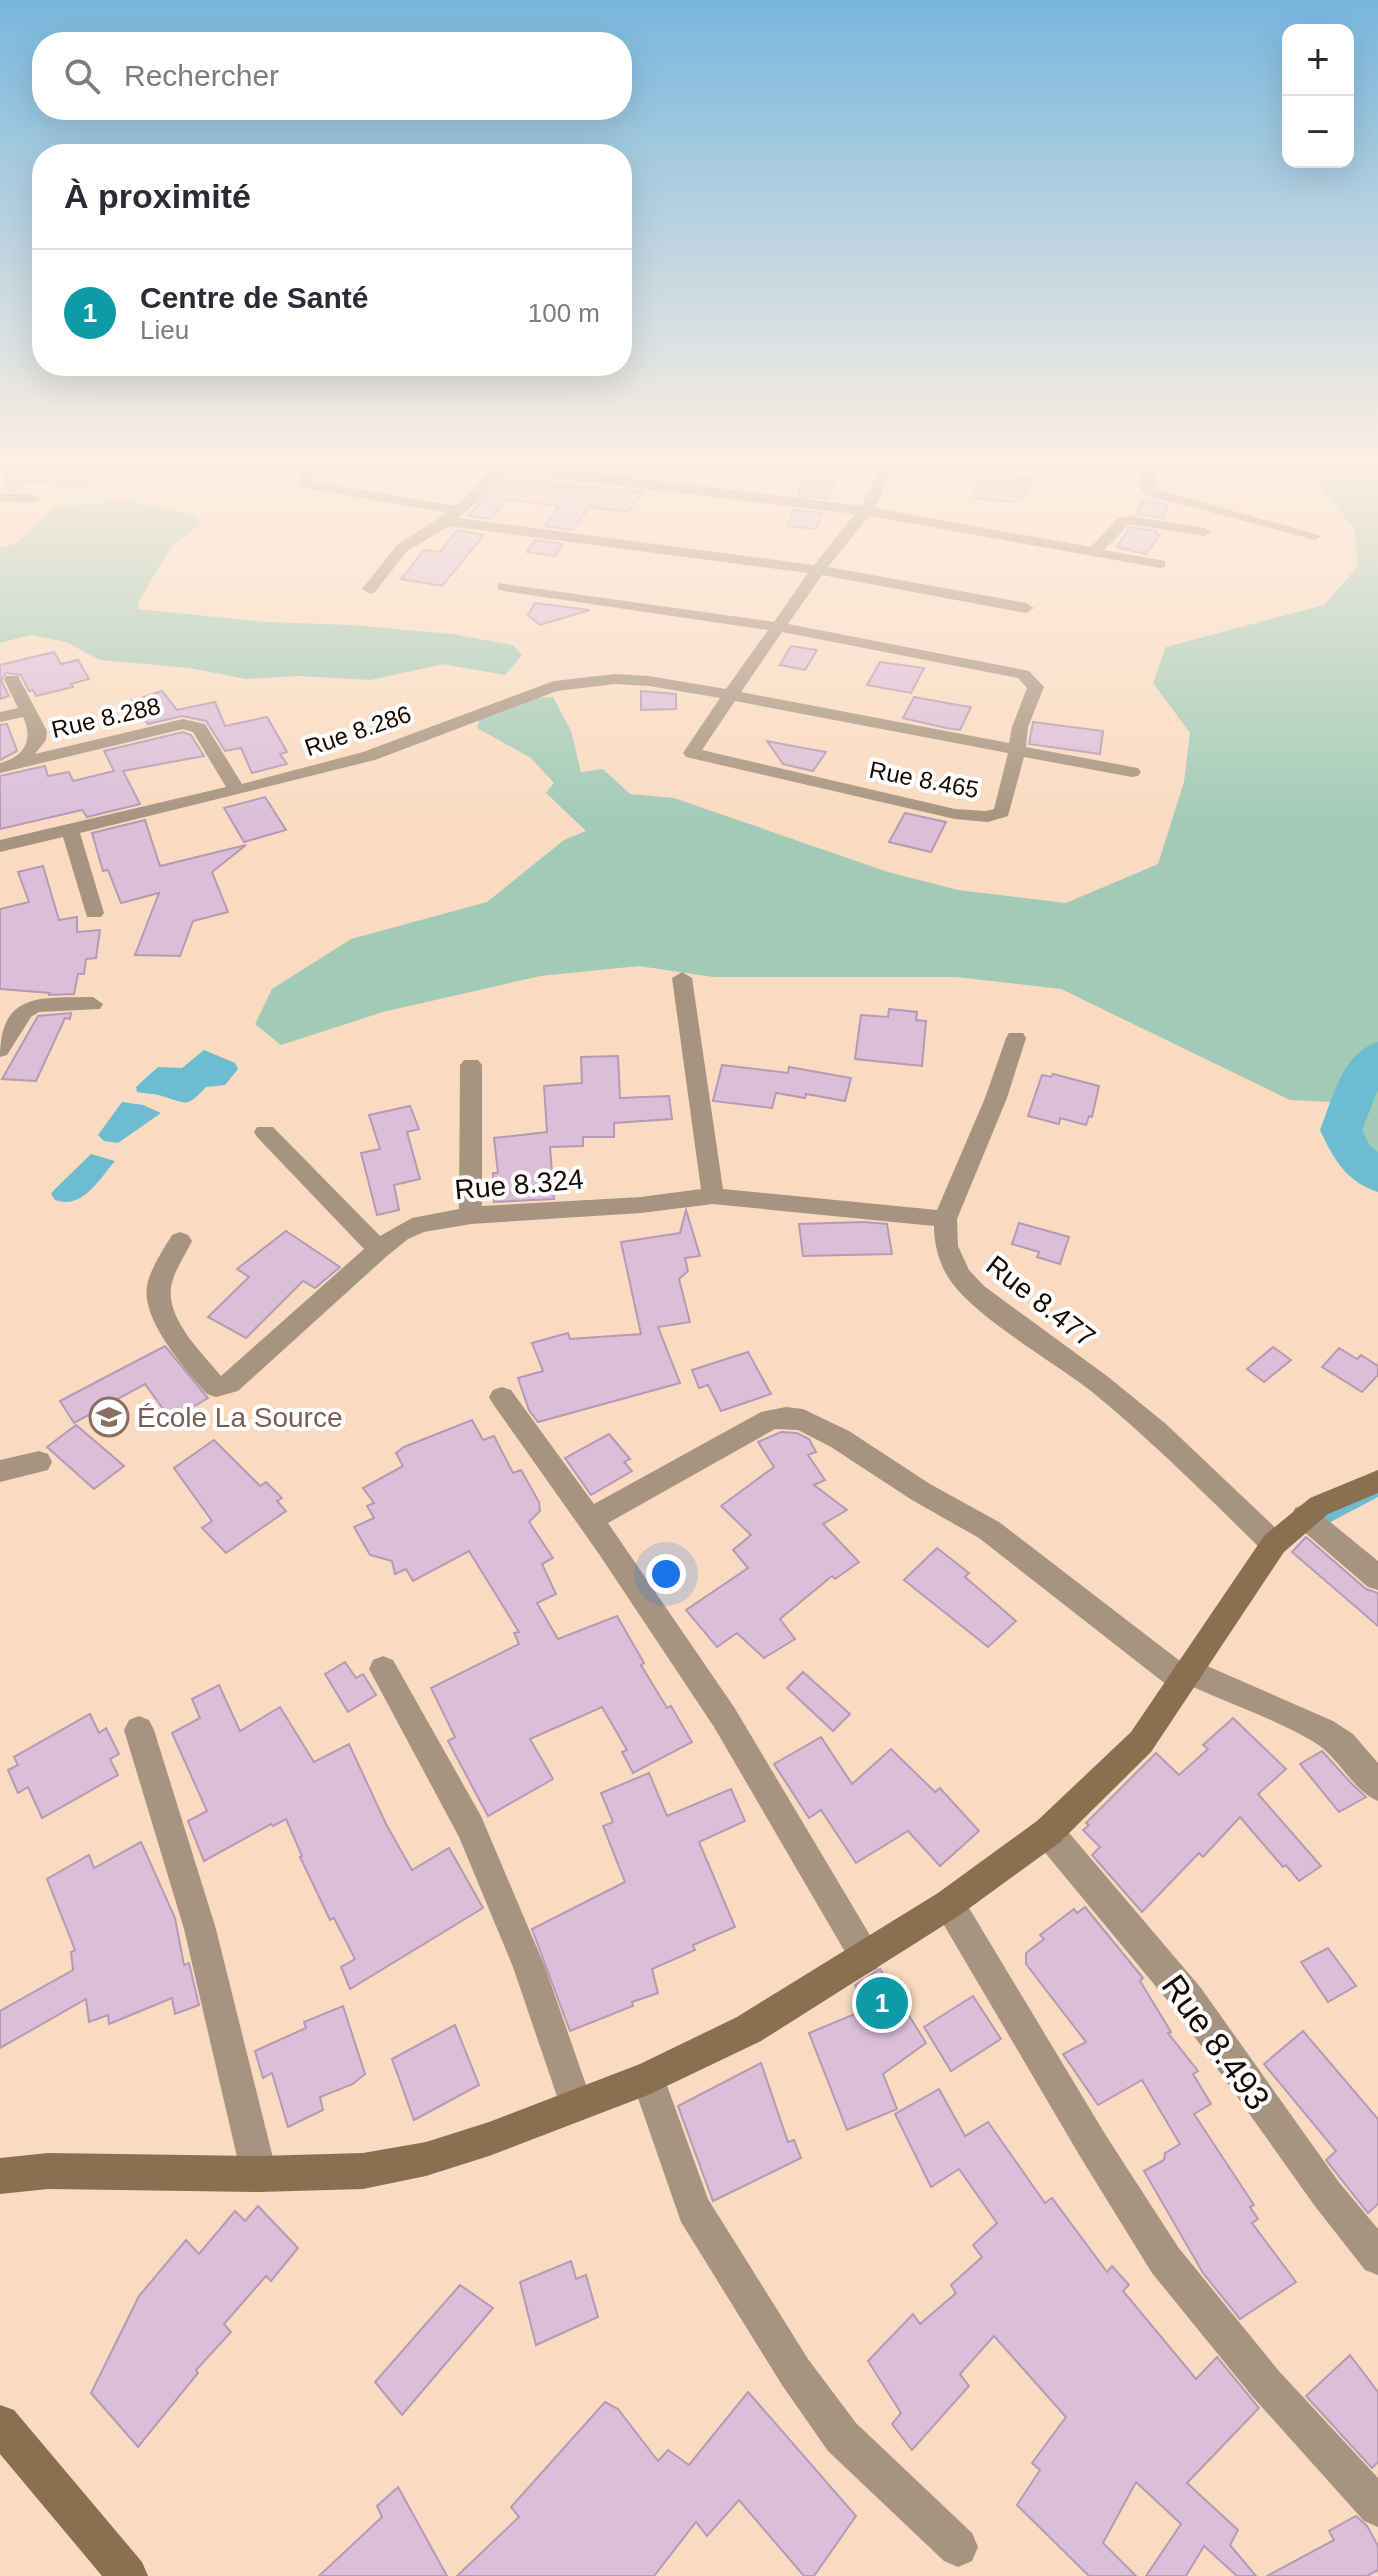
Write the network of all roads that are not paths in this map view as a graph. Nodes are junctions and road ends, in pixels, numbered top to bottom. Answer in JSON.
{"nodes":[{"id":1,"x":376,"y":581,"type":"edge"},
{"id":2,"x":810,"y":581,"type":"edge"},
{"id":3,"x":879,"y":581,"type":"edge"},
{"id":4,"x":503,"y":586,"type":"dead end"},
{"id":5,"x":370,"y":589,"type":"dead end"},
{"id":6,"x":1026,"y":608,"type":"dead end"},
{"id":7,"x":779,"y":627,"type":"junction"},
{"id":8,"x":12,"y":679,"type":"dead end"},
{"id":9,"x":730,"y":695,"type":"junction"},
{"id":10,"x":28,"y":711,"type":"junction"},
{"id":11,"x":0,"y":717,"type":"edge"},
{"id":12,"x":1017,"y":751,"type":"junction"},
{"id":13,"x":20,"y":763,"type":"junction"},
{"id":14,"x":0,"y":768,"type":"edge"},
{"id":15,"x":1132,"y":772,"type":"dead end"},
{"id":16,"x":237,"y":790,"type":"junction"},
{"id":17,"x":70,"y":829,"type":"junction"},
{"id":18,"x":0,"y":846,"type":"edge"},
{"id":19,"x":94,"y":913,"type":"dead end"},
{"id":20,"x":682,"y":978,"type":"dead end"},
{"id":21,"x":93,"y":1004,"type":"dead end"},
{"id":22,"x":1016,"y":1038,"type":"dead end"},
{"id":23,"x":0,"y":1050,"type":"edge"},
{"id":24,"x":471,"y":1065,"type":"dead end"},
{"id":25,"x":265,"y":1132,"type":"dead end"},
{"id":26,"x":713,"y":1196,"type":"junction"},
{"id":27,"x":471,"y":1215,"type":"junction"},
{"id":28,"x":945,"y":1219,"type":"junction"},
{"id":29,"x":180,"y":1241,"type":"dead end"},
{"id":30,"x":379,"y":1250,"type":"junction"},
{"id":31,"x":502,"y":1397,"type":"dead end"},
{"id":32,"x":39,"y":1462,"type":"dead end"},
{"id":33,"x":0,"y":1471,"type":"edge"},
{"id":34,"x":1378,"y":1481,"type":"edge"},
{"id":35,"x":1304,"y":1516,"type":"junction"},
{"id":36,"x":590,"y":1520,"type":"junction"},
{"id":37,"x":1274,"y":1544,"type":"junction"},
{"id":38,"x":1378,"y":1578,"type":"edge"},
{"id":39,"x":383,"y":1669,"type":"dead end"},
{"id":40,"x":1185,"y":1676,"type":"junction"},
{"id":41,"x":139,"y":1730,"type":"dead end"},
{"id":42,"x":1378,"y":1786,"type":"edge"},
{"id":43,"x":1048,"y":1832,"type":"junction"},
{"id":44,"x":949,"y":1904,"type":"junction"},
{"id":45,"x":866,"y":1958,"type":"junction"},
{"id":46,"x":648,"y":2078,"type":"junction"},
{"id":47,"x":576,"y":2105,"type":"junction"},
{"id":48,"x":259,"y":2174,"type":"junction"},
{"id":49,"x":0,"y":2176,"type":"edge"},
{"id":50,"x":1378,"y":2257,"type":"edge"},
{"id":51,"x":0,"y":2424,"type":"edge"},
{"id":52,"x":1378,"y":2507,"type":"edge"},
{"id":53,"x":958,"y":2547,"type":"dead end"},
{"id":54,"x":128,"y":2576,"type":"edge"}],
"edges":[{"from":1,"to":5,"type":"street"},
{"from":2,"to":7,"type":"street","name":"Rue 8.465"},
{"from":3,"to":6,"type":"street"},
{"from":4,"to":7,"type":"street"},
{"from":7,"to":9,"type":"street","name":"Rue 8.465"},
{"from":7,"to":12,"type":"street","name":"Rue 8.465"},
{"from":8,"to":10,"type":"street"},
{"from":9,"to":12,"type":"street","name":"Rue 8.286"},
{"from":9,"to":12,"type":"street","name":"Rue 8.465"},
{"from":9,"to":16,"type":"street","name":"Rue 8.286"},
{"from":10,"to":11,"type":"street"},
{"from":10,"to":13,"type":"street"},
{"from":12,"to":15,"type":"street","name":"Rue 8.286"},
{"from":13,"to":14,"type":"street","name":"Rue 8.288"},
{"from":13,"to":16,"type":"street","name":"Rue 8.288"},
{"from":16,"to":17,"type":"street","name":"Rue 8.286"},
{"from":17,"to":18,"type":"street","name":"Rue 8.286"},
{"from":17,"to":19,"type":"street"},
{"from":20,"to":26,"type":"street"},
{"from":21,"to":23,"type":"street"},
{"from":22,"to":28,"type":"street"},
{"from":24,"to":27,"type":"street"},
{"from":25,"to":30,"type":"street"},
{"from":26,"to":27,"type":"street","name":"Rue 8.324"},
{"from":26,"to":28,"type":"street","name":"Rue 8.324"},
{"from":27,"to":30,"type":"street","name":"Rue 8.324"},
{"from":28,"to":37,"type":"street","name":"Rue 8.477"},
{"from":29,"to":30,"type":"street","name":"Rue 8.324"},
{"from":31,"to":36,"type":"street"},
{"from":32,"to":33,"type":"street"},
{"from":34,"to":35,"type":"street"},
{"from":35,"to":37,"type":"street"},
{"from":35,"to":38,"type":"street"},
{"from":36,"to":40,"type":"street"},
{"from":36,"to":45,"type":"street"},
{"from":37,"to":40,"type":"street"},
{"from":39,"to":47,"type":"street"},
{"from":40,"to":42,"type":"street"},
{"from":40,"to":43,"type":"street"},
{"from":41,"to":48,"type":"street"},
{"from":43,"to":44,"type":"street"},
{"from":43,"to":50,"type":"street","name":"Rue 8.493"},
{"from":44,"to":45,"type":"street"},
{"from":44,"to":52,"type":"street"},
{"from":45,"to":46,"type":"street"},
{"from":46,"to":47,"type":"street"},
{"from":46,"to":53,"type":"street"},
{"from":47,"to":48,"type":"street"},
{"from":48,"to":49,"type":"street"},
{"from":51,"to":54,"type":"street"}]}
